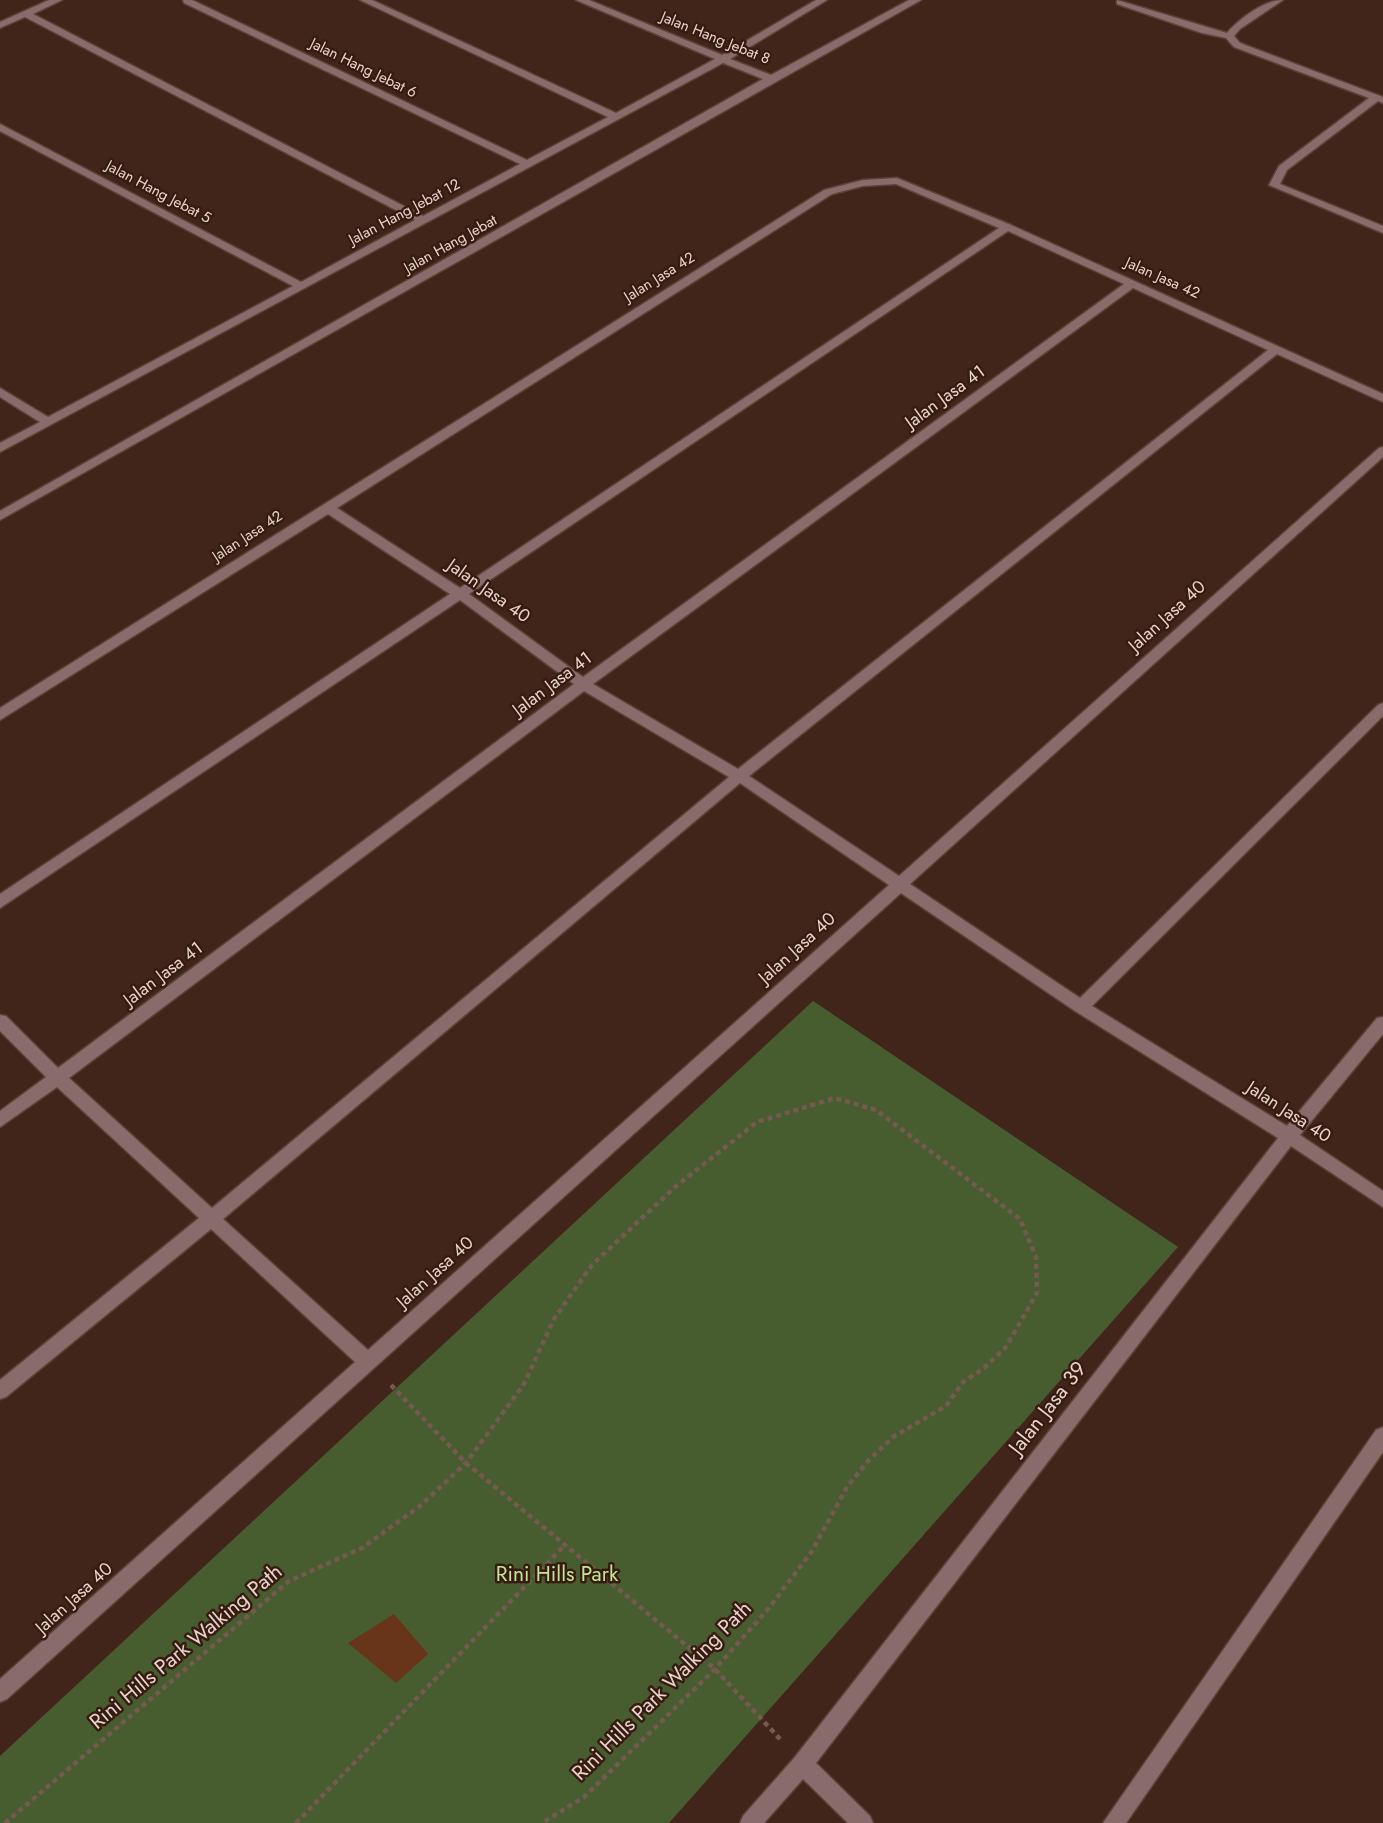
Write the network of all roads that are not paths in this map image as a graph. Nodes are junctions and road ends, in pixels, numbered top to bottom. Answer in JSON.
{"nodes":[{"id":1,"x":57,"y":0,"type":"edge"},
{"id":2,"x":365,"y":0,"type":"edge"},
{"id":3,"x":581,"y":0,"type":"edge"},
{"id":4,"x":822,"y":0,"type":"edge"},
{"id":5,"x":916,"y":0,"type":"edge"},
{"id":6,"x":1278,"y":0,"type":"edge"},
{"id":7,"x":186,"y":1,"type":"edge"},
{"id":8,"x":1120,"y":2,"type":"dead end"},
{"id":9,"x":26,"y":14,"type":"junction"},
{"id":10,"x":0,"y":25,"type":"edge"},
{"id":11,"x":1229,"y":36,"type":"junction"},
{"id":12,"x":723,"y":59,"type":"junction"},
{"id":13,"x":771,"y":79,"type":"junction"},
{"id":14,"x":1379,"y":99,"type":"edge"},
{"id":15,"x":615,"y":116,"type":"junction"},
{"id":16,"x":0,"y":127,"type":"edge"},
{"id":17,"x":527,"y":164,"type":"junction"},
{"id":18,"x":423,"y":220,"type":"junction"},
{"id":19,"x":1007,"y":227,"type":"junction"},
{"id":20,"x":1383,"y":230,"type":"edge"},
{"id":21,"x":1132,"y":284,"type":"junction"},
{"id":22,"x":301,"y":286,"type":"junction"},
{"id":23,"x":1276,"y":349,"type":"junction"},
{"id":24,"x":0,"y":392,"type":"edge"},
{"id":25,"x":1383,"y":398,"type":"edge"},
{"id":26,"x":48,"y":422,"type":"junction"},
{"id":27,"x":0,"y":448,"type":"edge"},
{"id":28,"x":1383,"y":451,"type":"edge"},
{"id":29,"x":326,"y":507,"type":"junction"},
{"id":30,"x":0,"y":516,"type":"edge"},
{"id":31,"x":460,"y":594,"type":"junction"},
{"id":32,"x":583,"y":684,"type":"junction"},
{"id":33,"x":1383,"y":708,"type":"edge"},
{"id":34,"x":0,"y":715,"type":"edge"},
{"id":35,"x":739,"y":776,"type":"junction"},
{"id":36,"x":899,"y":884,"type":"junction"},
{"id":37,"x":0,"y":902,"type":"edge"},
{"id":38,"x":1081,"y":1006,"type":"junction"},
{"id":39,"x":0,"y":1021,"type":"edge"},
{"id":40,"x":1383,"y":1023,"type":"edge"},
{"id":41,"x":57,"y":1077,"type":"junction"},
{"id":42,"x":0,"y":1120,"type":"edge"},
{"id":43,"x":1289,"y":1136,"type":"junction"},
{"id":44,"x":1383,"y":1200,"type":"edge"},
{"id":45,"x":213,"y":1217,"type":"junction"},
{"id":46,"x":368,"y":1361,"type":"junction"},
{"id":47,"x":0,"y":1391,"type":"edge"},
{"id":48,"x":1383,"y":1436,"type":"edge"},
{"id":49,"x":0,"y":1692,"type":"edge"},
{"id":50,"x":802,"y":1764,"type":"junction"},
{"id":51,"x":750,"y":1823,"type":"edge"},
{"id":52,"x":863,"y":1823,"type":"edge"},
{"id":53,"x":1113,"y":1823,"type":"edge"}],
"edges":[{"from":1,"to":9,"type":"street"},
{"from":2,"to":15,"type":"street"},
{"from":3,"to":12,"type":"street","name":"Jalan Hang Jebat 8"},
{"from":4,"to":12,"type":"street","name":"Jalan Hang Jebat 12"},
{"from":5,"to":13,"type":"street","name":"Jalan Hang Jebat"},
{"from":6,"to":11,"type":"street"},
{"from":7,"to":17,"type":"street","name":"Jalan Hang Jebat 6"},
{"from":8,"to":11,"type":"street"},
{"from":9,"to":10,"type":"street"},
{"from":9,"to":18,"type":"street"},
{"from":11,"to":14,"type":"street"},
{"from":12,"to":13,"type":"street","name":"Jalan Hang Jebat 8"},
{"from":12,"to":15,"type":"street","name":"Jalan Hang Jebat 12"},
{"from":13,"to":30,"type":"street","name":"Jalan Hang Jebat"},
{"from":14,"to":20,"type":"street"},
{"from":15,"to":17,"type":"street","name":"Jalan Hang Jebat 12"},
{"from":16,"to":22,"type":"street","name":"Jalan Hang Jebat 5"},
{"from":17,"to":18,"type":"street","name":"Jalan Hang Jebat 12"},
{"from":18,"to":22,"type":"street","name":"Jalan Hang Jebat 12"},
{"from":19,"to":21,"type":"street","name":"Jalan Jasa 42"},
{"from":19,"to":29,"type":"street","name":"Jalan Jasa 42"},
{"from":19,"to":31,"type":"street"},
{"from":21,"to":23,"type":"street","name":"Jalan Jasa 42"},
{"from":21,"to":32,"type":"street","name":"Jalan Jasa 41"},
{"from":22,"to":26,"type":"street","name":"Jalan Hang Jebat 12"},
{"from":23,"to":25,"type":"street","name":"Jalan Jasa 42"},
{"from":23,"to":35,"type":"street"},
{"from":24,"to":26,"type":"street"},
{"from":26,"to":27,"type":"street","name":"Jalan Hang Jebat 12"},
{"from":28,"to":36,"type":"street","name":"Jalan Jasa 40"},
{"from":29,"to":31,"type":"street","name":"Jalan Jasa 40"},
{"from":29,"to":34,"type":"street","name":"Jalan Jasa 42"},
{"from":31,"to":32,"type":"street","name":"Jalan Jasa 40"},
{"from":31,"to":37,"type":"street"},
{"from":32,"to":35,"type":"street","name":"Jalan Jasa 40"},
{"from":32,"to":41,"type":"street","name":"Jalan Jasa 41"},
{"from":33,"to":38,"type":"street"},
{"from":35,"to":36,"type":"street","name":"Jalan Jasa 40"},
{"from":35,"to":45,"type":"street"},
{"from":36,"to":38,"type":"street","name":"Jalan Jasa 40"},
{"from":36,"to":46,"type":"street","name":"Jalan Jasa 40"},
{"from":38,"to":43,"type":"street","name":"Jalan Jasa 40"},
{"from":39,"to":41,"type":"street"},
{"from":40,"to":43,"type":"street","name":"Jalan Jasa 39"},
{"from":41,"to":42,"type":"street","name":"Jalan Jasa 41"},
{"from":41,"to":45,"type":"street"},
{"from":43,"to":44,"type":"street","name":"Jalan Jasa 40"},
{"from":43,"to":50,"type":"street","name":"Jalan Jasa 39"},
{"from":45,"to":46,"type":"street"},
{"from":45,"to":47,"type":"street"},
{"from":46,"to":49,"type":"street","name":"Jalan Jasa 40"},
{"from":48,"to":53,"type":"street"},
{"from":50,"to":51,"type":"street","name":"Jalan Jasa 39"},
{"from":50,"to":52,"type":"street"}]}
